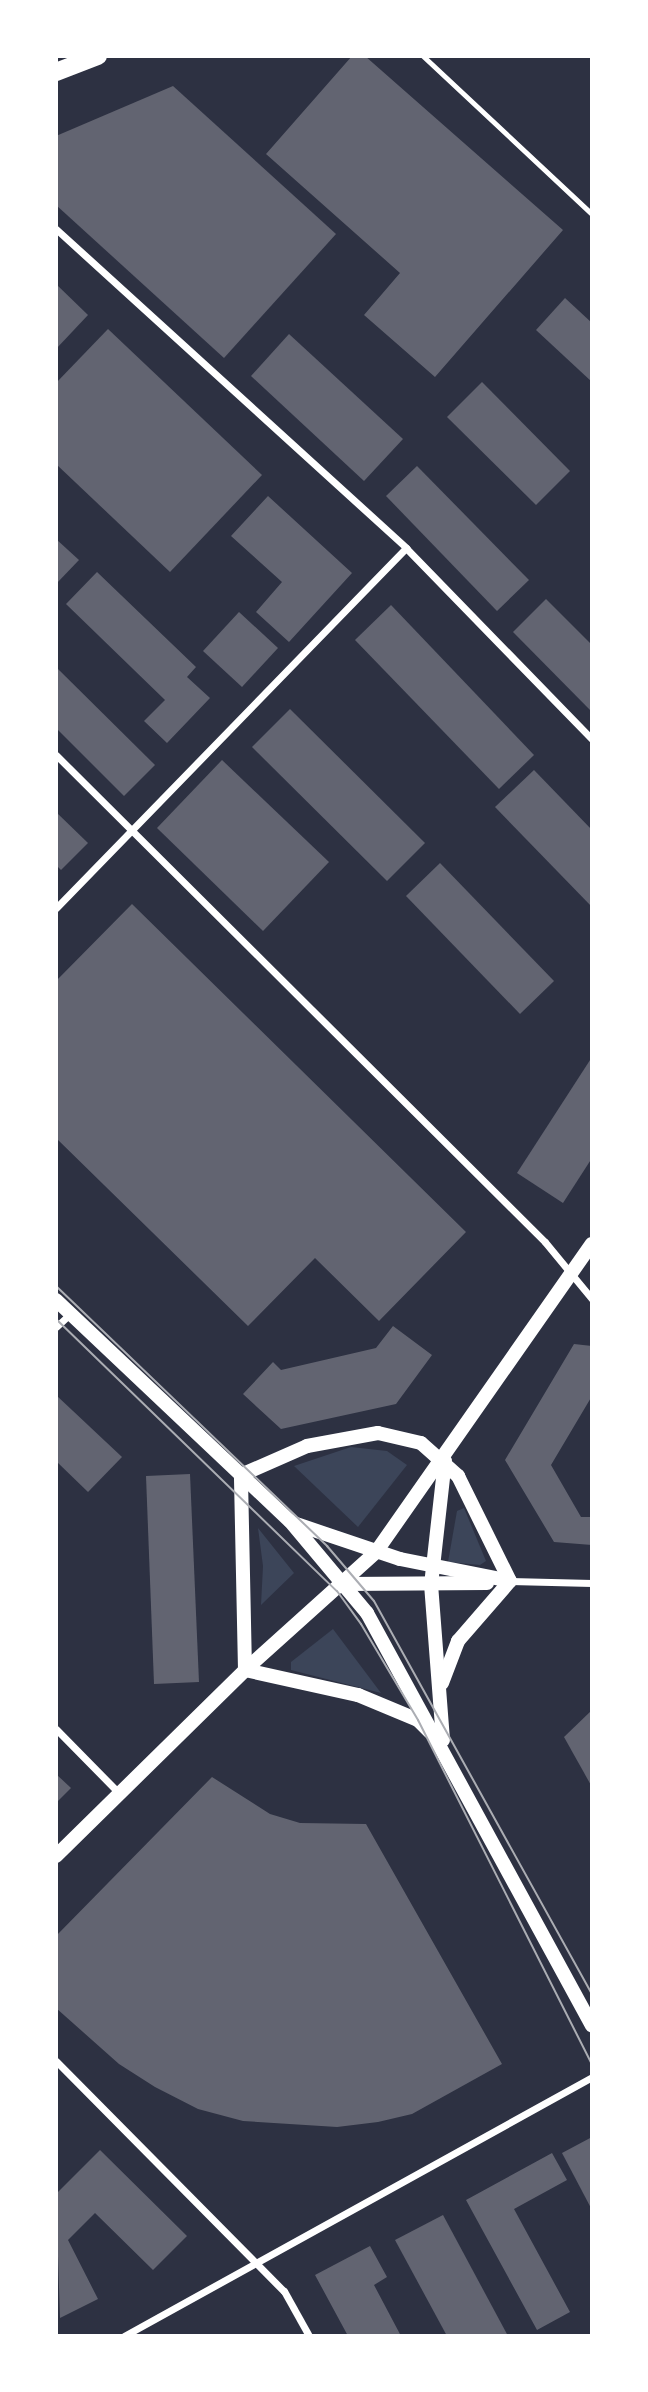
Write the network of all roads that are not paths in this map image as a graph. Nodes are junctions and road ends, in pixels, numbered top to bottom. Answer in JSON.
{"nodes":[{"id":1,"x":98,"y":56,"type":"edge"},
{"id":2,"x":423,"y":56,"type":"edge"},
{"id":3,"x":56,"y":72,"type":"edge"},
{"id":4,"x":592,"y":214,"type":"edge"},
{"id":5,"x":56,"y":229,"type":"edge"},
{"id":6,"x":406,"y":548,"type":"junction"},
{"id":7,"x":592,"y":739,"type":"edge"},
{"id":8,"x":56,"y":755,"type":"edge"},
{"id":9,"x":132,"y":830,"type":"junction"},
{"id":10,"x":56,"y":908,"type":"edge"},
{"id":11,"x":592,"y":1244,"type":"edge"},
{"id":12,"x":572,"y":1274,"type":"junction"},
{"id":13,"x":592,"y":1299,"type":"edge"},
{"id":14,"x":56,"y":1300,"type":"edge"},
{"id":15,"x":71,"y":1314,"type":"junction"},
{"id":16,"x":56,"y":1327,"type":"edge"},
{"id":17,"x":445,"y":1459,"type":"junction"},
{"id":18,"x":241,"y":1475,"type":"junction"},
{"id":19,"x":290,"y":1521,"type":"junction"},
{"id":20,"x":376,"y":1552,"type":"junction"},
{"id":21,"x":432,"y":1567,"type":"junction"},
{"id":22,"x":510,"y":1581,"type":"junction"},
{"id":23,"x":592,"y":1583,"type":"edge"},
{"id":24,"x":345,"y":1584,"type":"junction"},
{"id":25,"x":431,"y":1585,"type":"junction"},
{"id":26,"x":245,"y":1670,"type":"junction"},
{"id":27,"x":439,"y":1695,"type":"junction"},
{"id":28,"x":56,"y":1729,"type":"edge"},
{"id":29,"x":443,"y":1744,"type":"junction"},
{"id":30,"x":118,"y":1792,"type":"junction"},
{"id":31,"x":56,"y":1857,"type":"edge"},
{"id":32,"x":592,"y":2026,"type":"edge"},
{"id":33,"x":56,"y":2061,"type":"edge"},
{"id":34,"x":592,"y":2077,"type":"edge"},
{"id":35,"x":256,"y":2263,"type":"junction"},
{"id":36,"x":124,"y":2336,"type":"edge"},
{"id":37,"x":309,"y":2336,"type":"edge"}],
"edges":[{"from":1,"to":3,"type":"main road"},
{"from":2,"to":4,"type":"lane"},
{"from":5,"to":6,"type":"street"},
{"from":6,"to":7,"type":"street"},
{"from":6,"to":9,"type":"street"},
{"from":8,"to":9,"type":"street"},
{"from":9,"to":10,"type":"street"},
{"from":9,"to":12,"type":"street"},
{"from":11,"to":12,"type":"main road"},
{"from":12,"to":13,"type":"street"},
{"from":12,"to":17,"type":"main road"},
{"from":14,"to":15,"type":"main road"},
{"from":15,"to":16,"type":"street"},
{"from":15,"to":18,"type":"main road"},
{"from":17,"to":18,"type":"main road"},
{"from":17,"to":20,"type":"main road"},
{"from":17,"to":21,"type":"main road"},
{"from":17,"to":22,"type":"main road"},
{"from":18,"to":19,"type":"main road"},
{"from":18,"to":26,"type":"main road"},
{"from":19,"to":20,"type":"main road"},
{"from":19,"to":24,"type":"main road"},
{"from":20,"to":21,"type":"main road"},
{"from":20,"to":24,"type":"main road"},
{"from":21,"to":22,"type":"main road"},
{"from":21,"to":25,"type":"main road"},
{"from":22,"to":23,"type":"street"},
{"from":22,"to":25,"type":"main road"},
{"from":22,"to":27,"type":"main road"},
{"from":24,"to":25,"type":"main road"},
{"from":24,"to":26,"type":"main road"},
{"from":24,"to":29,"type":"main road"},
{"from":25,"to":27,"type":"main road"},
{"from":26,"to":29,"type":"main road"},
{"from":26,"to":30,"type":"main road"},
{"from":27,"to":29,"type":"main road"},
{"from":28,"to":30,"type":"street"},
{"from":29,"to":32,"type":"main road"},
{"from":30,"to":31,"type":"main road"},
{"from":33,"to":35,"type":"street"},
{"from":34,"to":35,"type":"street"},
{"from":35,"to":36,"type":"street"},
{"from":35,"to":37,"type":"street"}]}
